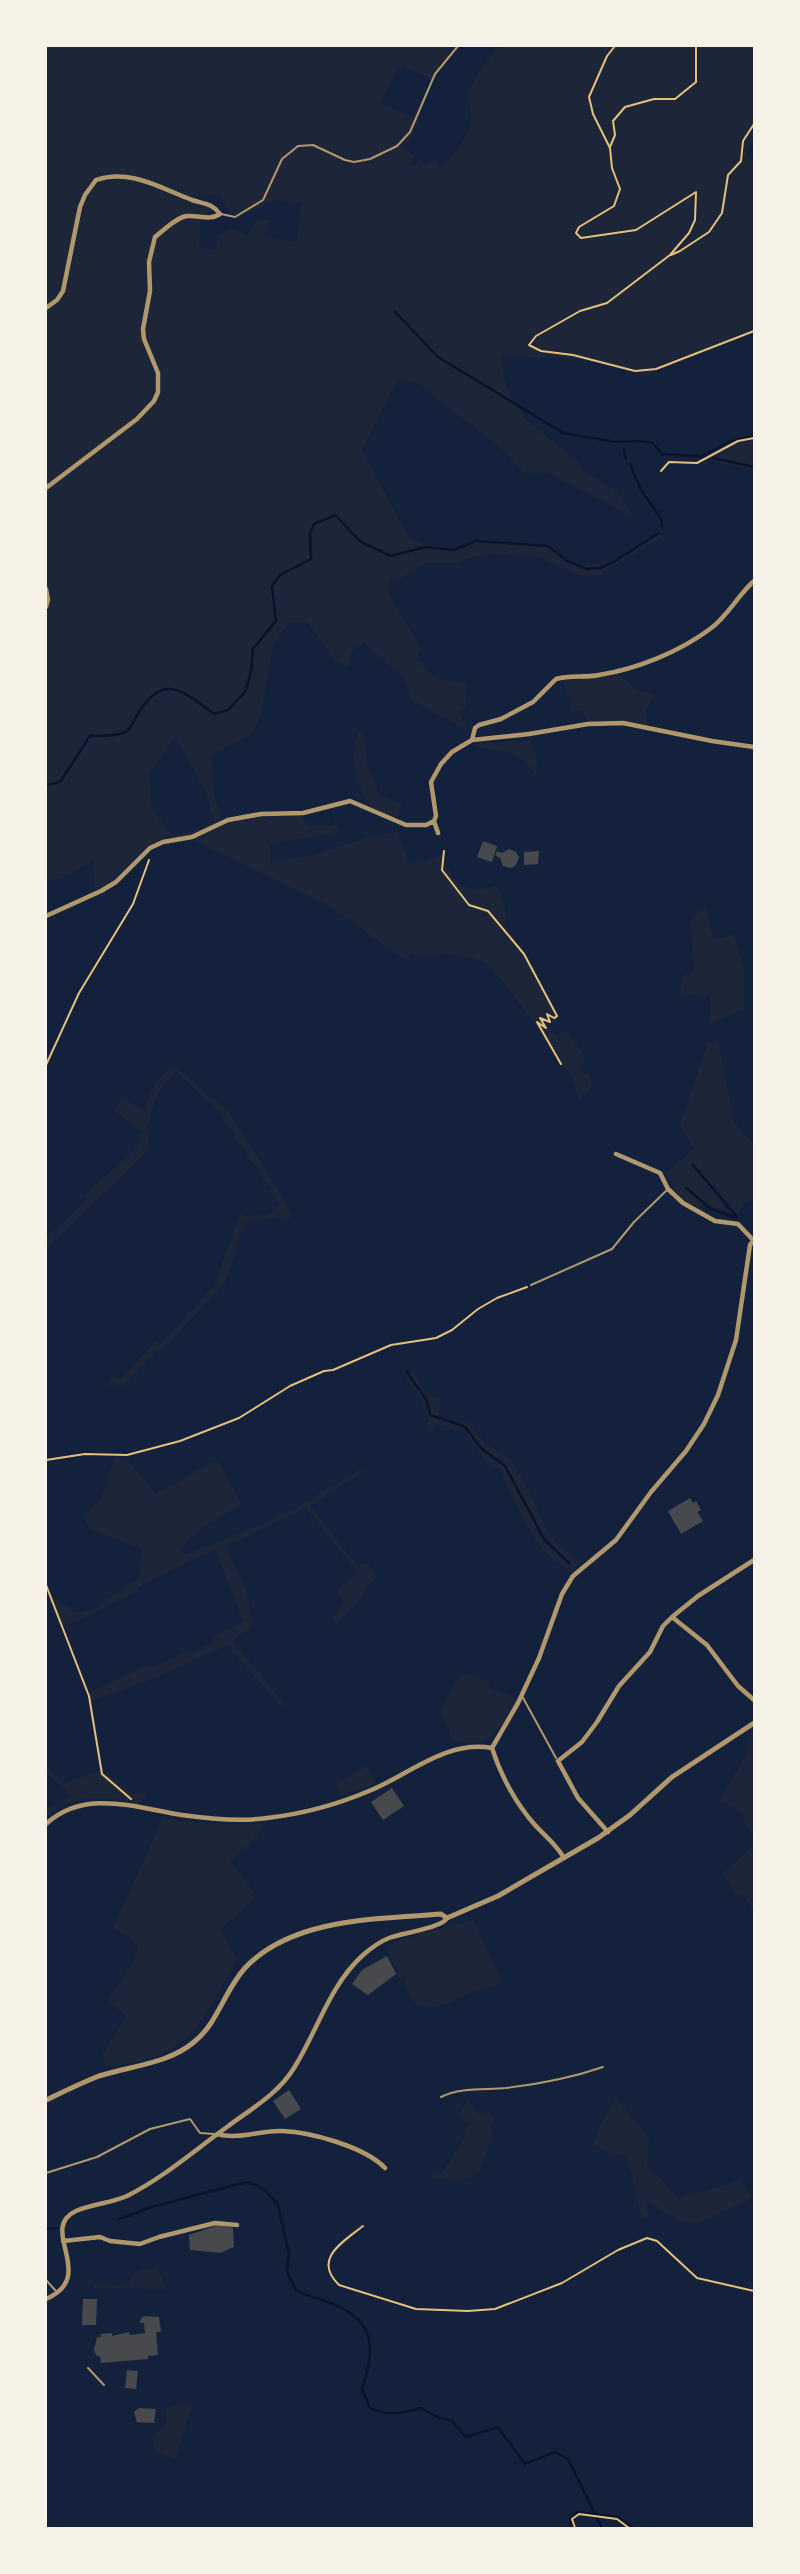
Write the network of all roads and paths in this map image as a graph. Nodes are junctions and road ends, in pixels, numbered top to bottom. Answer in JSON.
{"nodes":[{"id":1,"x":458,"y":46,"type":"edge"},
{"id":2,"x":615,"y":46,"type":"edge"},
{"id":3,"x":696,"y":46,"type":"edge"},
{"id":4,"x":754,"y":124,"type":"edge"},
{"id":5,"x":610,"y":148,"type":"junction"},
{"id":6,"x":220,"y":214,"type":"junction"},
{"id":7,"x":670,"y":255,"type":"junction"},
{"id":8,"x":46,"y":308,"type":"edge"},
{"id":9,"x":754,"y":331,"type":"edge"},
{"id":10,"x":754,"y":438,"type":"edge"},
{"id":11,"x":661,"y":471,"type":"dead end"},
{"id":12,"x":46,"y":488,"type":"edge"},
{"id":13,"x":754,"y":581,"type":"edge"},
{"id":14,"x":46,"y":589,"type":"edge"},
{"id":15,"x":46,"y":607,"type":"edge"},
{"id":16,"x":472,"y":740,"type":"junction"},
{"id":17,"x":754,"y":747,"type":"edge"},
{"id":18,"x":434,"y":821,"type":"junction"},
{"id":19,"x":438,"y":833,"type":"dead end"},
{"id":20,"x":150,"y":848,"type":"junction"},
{"id":21,"x":444,"y":851,"type":"dead end"},
{"id":22,"x":46,"y":916,"type":"edge"},
{"id":23,"x":561,"y":1064,"type":"dead end"},
{"id":24,"x":46,"y":1065,"type":"edge"},
{"id":25,"x":615,"y":1154,"type":"dead end"},
{"id":26,"x":668,"y":1189,"type":"junction"},
{"id":27,"x":754,"y":1240,"type":"edge"},
{"id":28,"x":531,"y":1285,"type":"joint"},
{"id":29,"x":46,"y":1460,"type":"edge"},
{"id":30,"x":754,"y":1560,"type":"edge"},
{"id":31,"x":46,"y":1585,"type":"edge"},
{"id":32,"x":672,"y":1617,"type":"junction"},
{"id":33,"x":521,"y":1695,"type":"junction"},
{"id":34,"x":754,"y":1700,"type":"edge"},
{"id":35,"x":754,"y":1723,"type":"edge"},
{"id":36,"x":492,"y":1748,"type":"junction"},
{"id":37,"x":558,"y":1761,"type":"junction"},
{"id":38,"x":134,"y":1806,"type":"junction"},
{"id":39,"x":46,"y":1824,"type":"edge"},
{"id":40,"x":608,"y":1832,"type":"junction"},
{"id":41,"x":564,"y":1858,"type":"junction"},
{"id":42,"x":447,"y":1918,"type":"junction"},
{"id":43,"x":603,"y":2067,"type":"dead end"},
{"id":44,"x":441,"y":2097,"type":"dead end"},
{"id":45,"x":46,"y":2100,"type":"edge"},
{"id":46,"x":216,"y":2134,"type":"junction"},
{"id":47,"x":385,"y":2168,"type":"dead end"},
{"id":48,"x":46,"y":2173,"type":"edge"},
{"id":49,"x":237,"y":2225,"type":"dead end"},
{"id":50,"x":363,"y":2226,"type":"dead end"},
{"id":51,"x":63,"y":2241,"type":"junction"},
{"id":52,"x":46,"y":2280,"type":"edge"},
{"id":53,"x":754,"y":2291,"type":"edge"},
{"id":54,"x":57,"y":2294,"type":"junction"},
{"id":55,"x":46,"y":2299,"type":"edge"},
{"id":56,"x":88,"y":2368,"type":"dead end"},
{"id":57,"x":104,"y":2385,"type":"dead end"},
{"id":58,"x":575,"y":2529,"type":"edge"},
{"id":59,"x":629,"y":2529,"type":"edge"}],
"edges":[{"from":1,"to":6,"type":"lane"},
{"from":2,"to":5,"type":"path"},
{"from":3,"to":5,"type":"path"},
{"from":4,"to":7,"type":"path"},
{"from":5,"to":7,"type":"path"},
{"from":6,"to":8,"type":"street"},
{"from":6,"to":12,"type":"street"},
{"from":7,"to":9,"type":"path"},
{"from":10,"to":11,"type":"path"},
{"from":13,"to":16,"type":"street"},
{"from":14,"to":15,"type":"street"},
{"from":16,"to":17,"type":"street"},
{"from":16,"to":18,"type":"street"},
{"from":18,"to":19,"type":"street"},
{"from":18,"to":20,"type":"street"},
{"from":20,"to":22,"type":"street"},
{"from":20,"to":24,"type":"path"},
{"from":21,"to":23,"type":"path"},
{"from":25,"to":26,"type":"street"},
{"from":26,"to":27,"type":"street"},
{"from":26,"to":28,"type":"lane"},
{"from":27,"to":33,"type":"street"},
{"from":28,"to":29,"type":"path"},
{"from":30,"to":32,"type":"street"},
{"from":31,"to":38,"type":"path"},
{"from":32,"to":34,"type":"street"},
{"from":32,"to":37,"type":"street"},
{"from":33,"to":36,"type":"street"},
{"from":33,"to":37,"type":"lane"},
{"from":35,"to":40,"type":"street"},
{"from":36,"to":38,"type":"street"},
{"from":36,"to":41,"type":"street"},
{"from":37,"to":40,"type":"street"},
{"from":38,"to":39,"type":"street"},
{"from":40,"to":41,"type":"street"},
{"from":41,"to":42,"type":"street"},
{"from":42,"to":45,"type":"street"},
{"from":42,"to":46,"type":"street"},
{"from":43,"to":44,"type":"lane"},
{"from":46,"to":47,"type":"street"},
{"from":46,"to":48,"type":"lane"},
{"from":46,"to":51,"type":"street"},
{"from":49,"to":51,"type":"street"},
{"from":50,"to":53,"type":"path"},
{"from":51,"to":54,"type":"street"},
{"from":52,"to":54,"type":"lane"},
{"from":54,"to":55,"type":"street"},
{"from":56,"to":57,"type":"lane"},
{"from":58,"to":59,"type":"path"}]}
